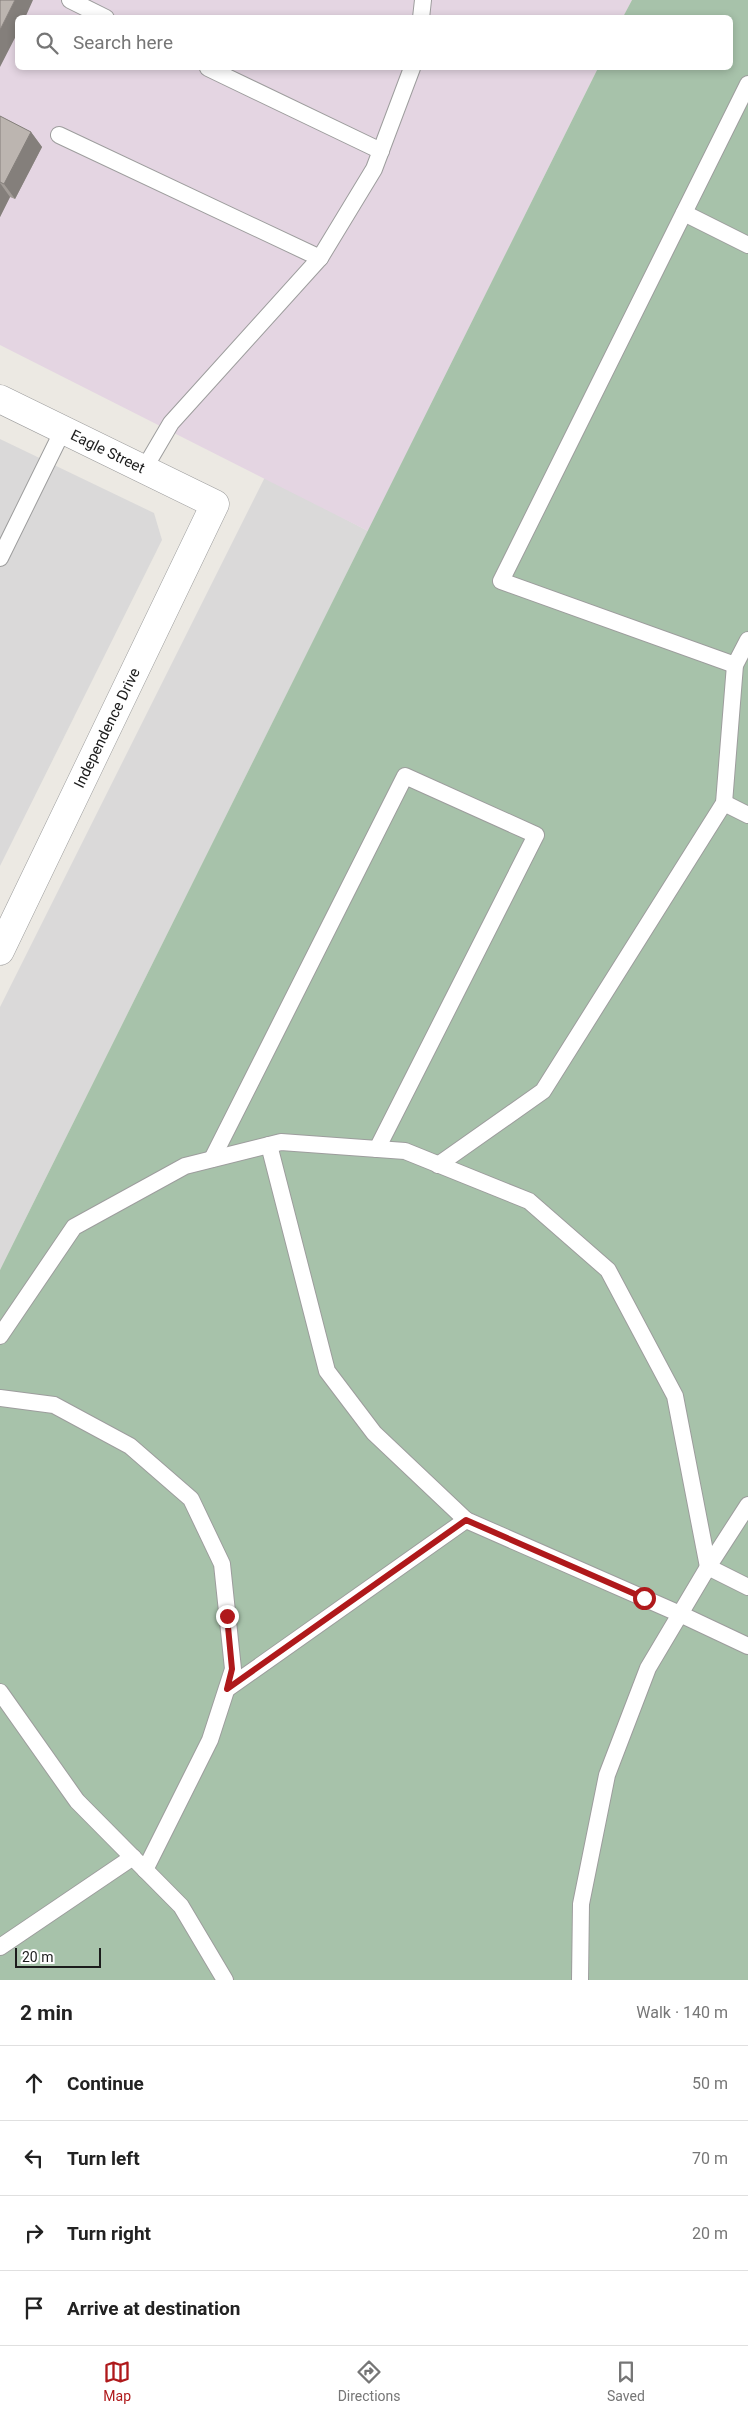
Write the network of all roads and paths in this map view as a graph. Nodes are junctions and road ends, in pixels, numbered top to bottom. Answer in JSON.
{"nodes":[{"id":1,"x":70,"y":0,"type":"edge"},
{"id":2,"x":423,"y":0,"type":"edge"},
{"id":3,"x":100,"y":15,"type":"edge"},
{"id":4,"x":421,"y":15,"type":"edge"},
{"id":5,"x":212,"y":70,"type":"edge"},
{"id":6,"x":411,"y":70,"type":"edge"},
{"id":7,"x":748,"y":84,"type":"edge"},
{"id":8,"x":59,"y":135,"type":"dead end"},
{"id":9,"x":381,"y":152,"type":"junction"},
{"id":10,"x":684,"y":213,"type":"junction"},
{"id":11,"x":748,"y":245,"type":"edge"},
{"id":12,"x":320,"y":258,"type":"junction"},
{"id":13,"x":0,"y":399,"type":"edge"},
{"id":14,"x":63,"y":430,"type":"junction"},
{"id":15,"x":144,"y":470,"type":"junction"},
{"id":16,"x":215,"y":504,"type":"joint"},
{"id":17,"x":0,"y":558,"type":"edge"},
{"id":18,"x":748,"y":640,"type":"edge"},
{"id":19,"x":735,"y":665,"type":"junction"},
{"id":20,"x":724,"y":803,"type":"junction"},
{"id":21,"x":748,"y":815,"type":"edge"},
{"id":22,"x":0,"y":951,"type":"edge"},
{"id":23,"x":269,"y":1145,"type":"junction"},
{"id":24,"x":377,"y":1149,"type":"junction"},
{"id":25,"x":212,"y":1159,"type":"junction"},
{"id":26,"x":438,"y":1164,"type":"junction"},
{"id":27,"x":0,"y":1336,"type":"edge"},
{"id":28,"x":0,"y":1398,"type":"edge"},
{"id":29,"x":748,"y":1505,"type":"edge"},
{"id":30,"x":466,"y":1520,"type":"junction"},
{"id":31,"x":708,"y":1567,"type":"junction"},
{"id":32,"x":748,"y":1586,"type":"edge"},
{"id":33,"x":680,"y":1614,"type":"junction"},
{"id":34,"x":748,"y":1646,"type":"edge"},
{"id":35,"x":227,"y":1689,"type":"junction"},
{"id":36,"x":0,"y":1692,"type":"edge"},
{"id":37,"x":133,"y":1858,"type":"junction"},
{"id":38,"x":145,"y":1870,"type":"junction"},
{"id":39,"x":0,"y":1947,"type":"edge"},
{"id":40,"x":225,"y":1980,"type":"edge"},
{"id":41,"x":580,"y":1980,"type":"edge"}],
"edges":[{"from":1,"to":3,"type":"lane"},
{"from":2,"to":4,"type":"lane"},
{"from":5,"to":9,"type":"lane"},
{"from":6,"to":9,"type":"lane"},
{"from":7,"to":10,"type":"lane"},
{"from":8,"to":12,"type":"lane"},
{"from":9,"to":12,"type":"lane"},
{"from":10,"to":11,"type":"lane"},
{"from":10,"to":19,"type":"lane"},
{"from":12,"to":15,"type":"lane"},
{"from":13,"to":14,"type":"street","name":"Eagle Street"},
{"from":14,"to":15,"type":"street","name":"Eagle Street"},
{"from":14,"to":17,"type":"lane"},
{"from":15,"to":16,"type":"street","name":"Eagle Street"},
{"from":16,"to":22,"type":"street","name":"Independence Drive"},
{"from":18,"to":19,"type":"lane"},
{"from":19,"to":20,"type":"lane"},
{"from":20,"to":21,"type":"lane"},
{"from":20,"to":26,"type":"lane"},
{"from":23,"to":24,"type":"lane"},
{"from":23,"to":25,"type":"lane"},
{"from":23,"to":30,"type":"lane"},
{"from":24,"to":25,"type":"lane"},
{"from":24,"to":26,"type":"lane"},
{"from":25,"to":27,"type":"lane"},
{"from":26,"to":31,"type":"lane"},
{"from":28,"to":35,"type":"lane"},
{"from":29,"to":31,"type":"lane"},
{"from":30,"to":33,"type":"lane"},
{"from":30,"to":35,"type":"lane"},
{"from":31,"to":32,"type":"lane"},
{"from":31,"to":33,"type":"lane"},
{"from":33,"to":34,"type":"lane"},
{"from":33,"to":41,"type":"lane"},
{"from":35,"to":38,"type":"lane"},
{"from":36,"to":37,"type":"lane"},
{"from":37,"to":38,"type":"lane"},
{"from":37,"to":39,"type":"lane"},
{"from":38,"to":40,"type":"lane"}]}
